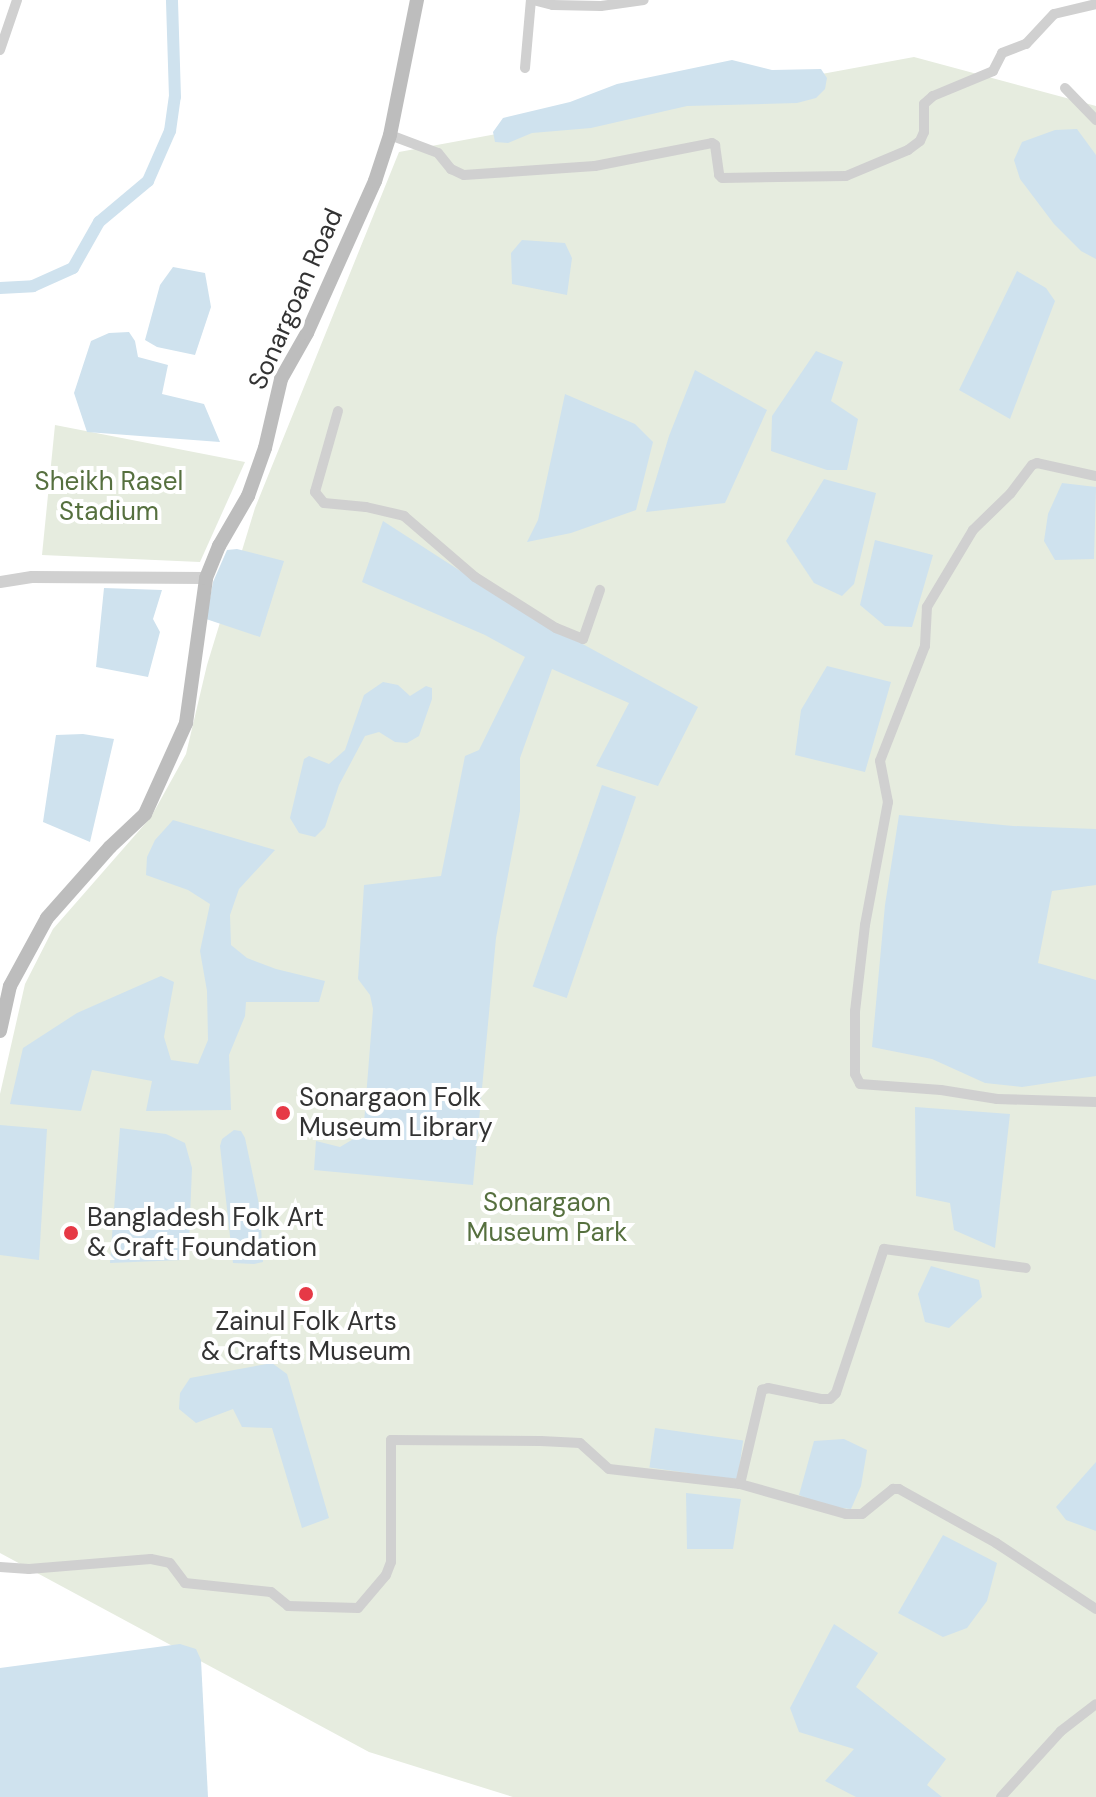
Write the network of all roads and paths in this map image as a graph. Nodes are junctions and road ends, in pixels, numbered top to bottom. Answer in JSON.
{"nodes":[{"id":1,"x":17,"y":0,"type":"edge"},
{"id":2,"x":417,"y":0,"type":"edge"},
{"id":3,"x":532,"y":0,"type":"edge"},
{"id":4,"x":644,"y":0,"type":"edge"},
{"id":5,"x":1096,"y":4,"type":"edge"},
{"id":6,"x":0,"y":50,"type":"edge"},
{"id":7,"x":525,"y":68,"type":"dead end"},
{"id":8,"x":1065,"y":88,"type":"dead end"},
{"id":9,"x":1096,"y":120,"type":"edge"},
{"id":10,"x":390,"y":135,"type":"junction"},
{"id":11,"x":338,"y":411,"type":"dead end"},
{"id":12,"x":1096,"y":476,"type":"edge"},
{"id":13,"x":206,"y":578,"type":"junction"},
{"id":14,"x":0,"y":582,"type":"edge"},
{"id":15,"x":600,"y":590,"type":"dead end"},
{"id":16,"x":0,"y":1031,"type":"edge"},
{"id":17,"x":1096,"y":1102,"type":"edge"},
{"id":18,"x":1026,"y":1268,"type":"dead end"},
{"id":19,"x":740,"y":1484,"type":"junction"},
{"id":20,"x":0,"y":1567,"type":"edge"},
{"id":21,"x":1096,"y":1609,"type":"edge"},
{"id":22,"x":1096,"y":1704,"type":"edge"},
{"id":23,"x":1001,"y":1797,"type":"edge"}],
"edges":[{"from":1,"to":6,"type":"street"},
{"from":2,"to":10,"type":"main road","name":"Sonargoan Road"},
{"from":3,"to":4,"type":"street"},
{"from":3,"to":7,"type":"street"},
{"from":5,"to":10,"type":"street"},
{"from":8,"to":9,"type":"street"},
{"from":10,"to":13,"type":"main road","name":"Sonargoan Road"},
{"from":11,"to":15,"type":"street"},
{"from":12,"to":17,"type":"street"},
{"from":13,"to":14,"type":"street"},
{"from":13,"to":16,"type":"main road","name":"Sonargoan Road"},
{"from":18,"to":19,"type":"street"},
{"from":19,"to":20,"type":"street"},
{"from":19,"to":21,"type":"street"},
{"from":22,"to":23,"type":"street"}]}
